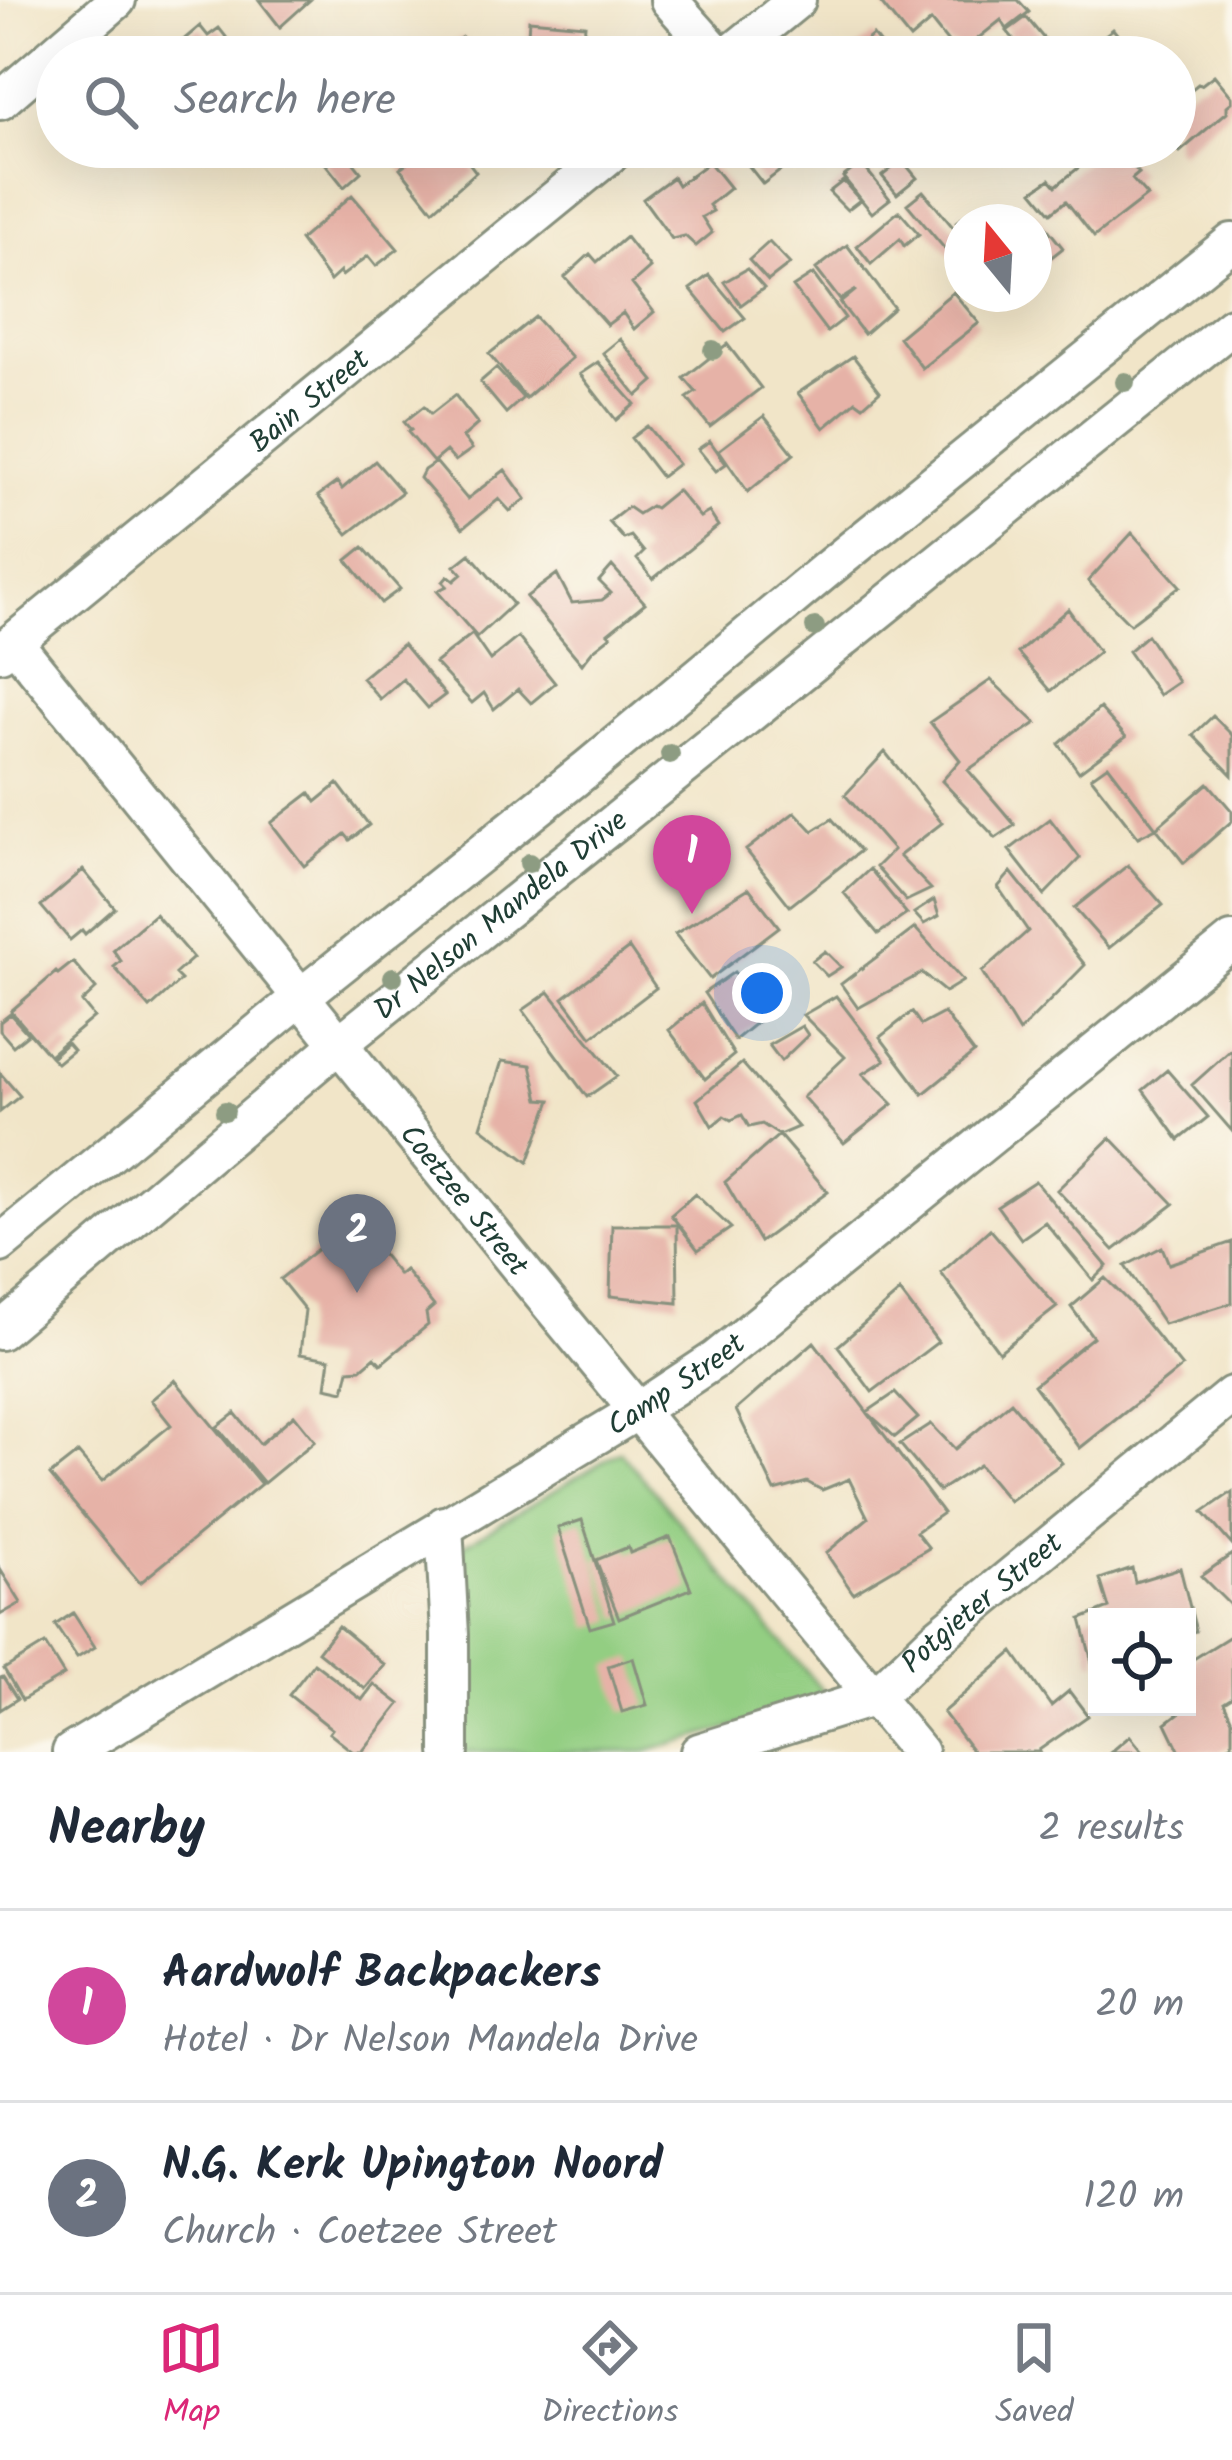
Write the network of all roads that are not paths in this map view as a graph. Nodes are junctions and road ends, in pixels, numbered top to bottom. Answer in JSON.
{"nodes":[{"id":1,"x":117,"y":0,"type":"edge"},
{"id":2,"x":669,"y":0,"type":"edge"},
{"id":3,"x":797,"y":0,"type":"edge"},
{"id":4,"x":75,"y":36,"type":"edge"},
{"id":5,"x":704,"y":36,"type":"edge"},
{"id":6,"x":751,"y":36,"type":"edge"},
{"id":7,"x":36,"y":69,"type":"edge"},
{"id":8,"x":0,"y":100,"type":"edge"},
{"id":9,"x":593,"y":168,"type":"edge"},
{"id":10,"x":1232,"y":242,"type":"edge"},
{"id":11,"x":1232,"y":326,"type":"edge"},
{"id":12,"x":7,"y":647,"type":"edge"},
{"id":13,"x":1232,"y":941,"type":"edge"},
{"id":14,"x":302,"y":996,"type":"junction"},
{"id":15,"x":338,"y":1045,"type":"junction"},
{"id":16,"x":0,"y":1244,"type":"edge"},
{"id":17,"x":0,"y":1331,"type":"edge"},
{"id":18,"x":1232,"y":1395,"type":"edge"},
{"id":19,"x":639,"y":1409,"type":"junction"},
{"id":20,"x":444,"y":1525,"type":"junction"},
{"id":21,"x":875,"y":1697,"type":"junction"},
{"id":22,"x":70,"y":1752,"type":"edge"},
{"id":23,"x":450,"y":1752,"type":"edge"},
{"id":24,"x":699,"y":1752,"type":"edge"},
{"id":25,"x":920,"y":1752,"type":"edge"}],
"edges":[{"from":1,"to":4,"type":"street"},
{"from":2,"to":5,"type":"street"},
{"from":3,"to":6,"type":"street"},
{"from":7,"to":8,"type":"street"},
{"from":9,"to":12,"type":"street","name":"Bain Street"},
{"from":10,"to":14,"type":"street","name":"Dr Nelson Mandela Drive"},
{"from":11,"to":15,"type":"street","name":"Dr Nelson Mandela Drive"},
{"from":12,"to":14,"type":"street","name":"Coetzee Street"},
{"from":13,"to":19,"type":"street","name":"Camp Street"},
{"from":14,"to":15,"type":"street","name":"Coetzee Street"},
{"from":14,"to":16,"type":"street","name":"Dr Nelson Mandela Drive"},
{"from":15,"to":17,"type":"street","name":"Dr Nelson Mandela Drive"},
{"from":15,"to":19,"type":"street","name":"Coetzee Street"},
{"from":18,"to":21,"type":"street","name":"Potgieter Street"},
{"from":19,"to":20,"type":"street","name":"Camp Street"},
{"from":19,"to":21,"type":"street","name":"Coetzee Street"},
{"from":20,"to":22,"type":"street","name":"Camp Street"},
{"from":20,"to":23,"type":"street"},
{"from":21,"to":24,"type":"street","name":"Potgieter Street"},
{"from":21,"to":25,"type":"street","name":"Coetzee Street"}]}
